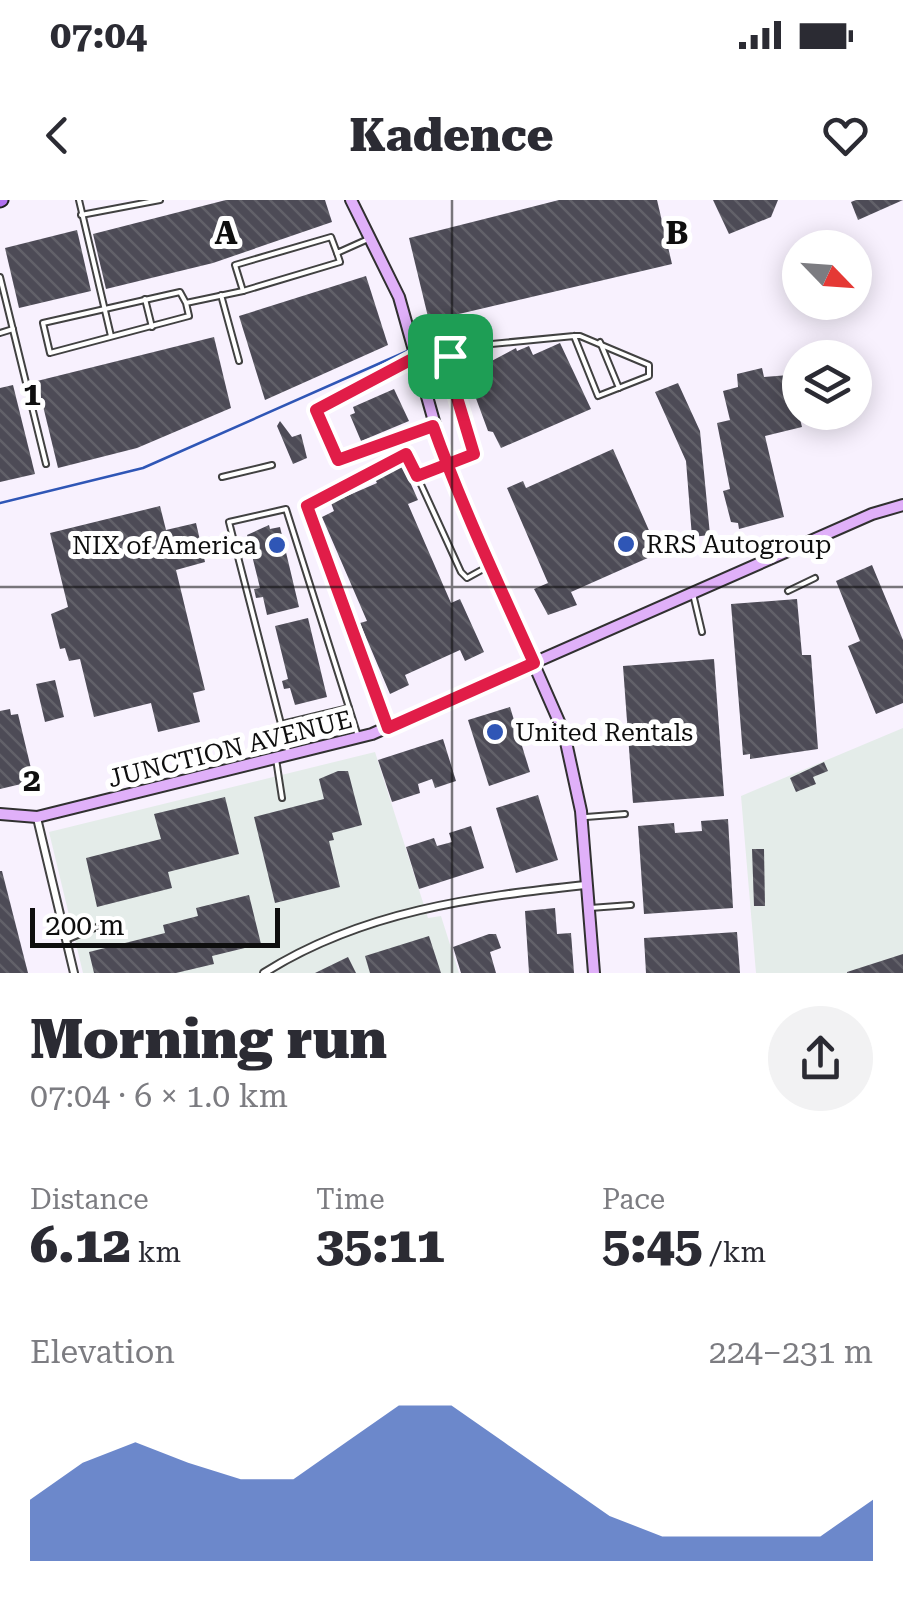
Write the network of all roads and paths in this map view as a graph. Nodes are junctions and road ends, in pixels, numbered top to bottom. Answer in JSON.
{"nodes":[{"id":1,"x":79,"y":200,"type":"edge"},
{"id":2,"x":160,"y":200,"type":"edge"},
{"id":3,"x":350,"y":200,"type":"edge"},
{"id":4,"x":81,"y":215,"type":"junction"},
{"id":5,"x":371,"y":238,"type":"junction"},
{"id":6,"x":338,"y":253,"type":"junction"},
{"id":7,"x":0,"y":277,"type":"edge"},
{"id":8,"x":242,"y":291,"type":"junction"},
{"id":9,"x":221,"y":296,"type":"junction"},
{"id":10,"x":145,"y":299,"type":"junction"},
{"id":11,"x":186,"y":303,"type":"junction"},
{"id":12,"x":104,"y":308,"type":"junction"},
{"id":13,"x":152,"y":327,"type":"junction"},
{"id":14,"x":13,"y":329,"type":"junction"},
{"id":15,"x":0,"y":333,"type":"edge"},
{"id":16,"x":574,"y":336,"type":"junction"},
{"id":17,"x":111,"y":338,"type":"junction"},
{"id":18,"x":600,"y":342,"type":"junction"},
{"id":19,"x":450,"y":356,"type":"junction"},
{"id":20,"x":240,"y":361,"type":"dead end"},
{"id":21,"x":415,"y":362,"type":"junction"},
{"id":22,"x":619,"y":388,"type":"junction"},
{"id":23,"x":433,"y":426,"type":"junction"},
{"id":24,"x":46,"y":464,"type":"dead end"},
{"id":25,"x":446,"y":464,"type":"junction"},
{"id":26,"x":272,"y":465,"type":"dead end"},
{"id":27,"x":417,"y":476,"type":"junction"},
{"id":28,"x":222,"y":477,"type":"dead end"},
{"id":29,"x":903,"y":507,"type":"edge"},
{"id":30,"x":490,"y":566,"type":"junction"},
{"id":31,"x":815,"y":578,"type":"dead end"},
{"id":32,"x":788,"y":591,"type":"dead end"},
{"id":33,"x":693,"y":594,"type":"junction"},
{"id":34,"x":702,"y":632,"type":"dead end"},
{"id":35,"x":534,"y":663,"type":"junction"},
{"id":36,"x":349,"y":708,"type":"junction"},
{"id":37,"x":282,"y":724,"type":"junction"},
{"id":38,"x":388,"y":728,"type":"junction"},
{"id":39,"x":358,"y":738,"type":"junction"},
{"id":40,"x":289,"y":756,"type":"junction"},
{"id":41,"x":276,"y":759,"type":"junction"},
{"id":42,"x":282,"y":798,"type":"dead end"},
{"id":43,"x":0,"y":814,"type":"edge"},
{"id":44,"x":625,"y":814,"type":"dead end"},
{"id":45,"x":37,"y":817,"type":"junction"},
{"id":46,"x":581,"y":817,"type":"junction"},
{"id":47,"x":585,"y":885,"type":"junction"},
{"id":48,"x":631,"y":906,"type":"dead end"},
{"id":49,"x":588,"y":908,"type":"junction"},
{"id":50,"x":97,"y":927,"type":"dead end"},
{"id":51,"x":66,"y":940,"type":"junction"},
{"id":52,"x":74,"y":973,"type":"edge"},
{"id":53,"x":264,"y":973,"type":"edge"},
{"id":54,"x":594,"y":973,"type":"edge"}],
"edges":[{"from":1,"to":4,"type":"lane"},
{"from":2,"to":4,"type":"lane"},
{"from":3,"to":5,"type":"street"},
{"from":4,"to":12,"type":"lane"},
{"from":5,"to":6,"type":"lane"},
{"from":5,"to":21,"type":"street"},
{"from":6,"to":8,"type":"lane"},
{"from":6,"to":8,"type":"lane"},
{"from":7,"to":14,"type":"lane"},
{"from":8,"to":9,"type":"lane"},
{"from":9,"to":11,"type":"lane"},
{"from":9,"to":20,"type":"lane"},
{"from":10,"to":11,"type":"lane"},
{"from":10,"to":12,"type":"lane"},
{"from":10,"to":13,"type":"lane"},
{"from":11,"to":13,"type":"lane"},
{"from":12,"to":17,"type":"lane"},
{"from":12,"to":17,"type":"lane"},
{"from":13,"to":17,"type":"lane"},
{"from":14,"to":15,"type":"lane"},
{"from":14,"to":24,"type":"lane"},
{"from":16,"to":18,"type":"lane"},
{"from":16,"to":19,"type":"lane"},
{"from":16,"to":22,"type":"lane"},
{"from":18,"to":22,"type":"lane"},
{"from":18,"to":22,"type":"lane"},
{"from":19,"to":21,"type":"lane"},
{"from":19,"to":25,"type":"lane"},
{"from":21,"to":23,"type":"street"},
{"from":21,"to":23,"type":"lane"},
{"from":23,"to":25,"type":"street"},
{"from":25,"to":27,"type":"lane"},
{"from":25,"to":30,"type":"street"},
{"from":26,"to":28,"type":"lane"},
{"from":27,"to":30,"type":"lane"},
{"from":27,"to":38,"type":"lane"},
{"from":29,"to":33,"type":"street","name":"JUNCTION AVENUE"},
{"from":30,"to":35,"type":"street"},
{"from":31,"to":32,"type":"lane"},
{"from":33,"to":34,"type":"lane"},
{"from":33,"to":35,"type":"street","name":"JUNCTION AVENUE"},
{"from":35,"to":38,"type":"street","name":"JUNCTION AVENUE"},
{"from":35,"to":46,"type":"street"},
{"from":36,"to":37,"type":"lane"},
{"from":36,"to":37,"type":"lane"},
{"from":36,"to":39,"type":"lane"},
{"from":37,"to":40,"type":"lane"},
{"from":38,"to":39,"type":"street","name":"JUNCTION AVENUE"},
{"from":39,"to":40,"type":"street","name":"JUNCTION AVENUE"},
{"from":40,"to":41,"type":"street","name":"JUNCTION AVENUE"},
{"from":41,"to":42,"type":"lane"},
{"from":41,"to":45,"type":"street","name":"JUNCTION AVENUE"},
{"from":43,"to":45,"type":"street","name":"JUNCTION AVENUE"},
{"from":44,"to":46,"type":"lane"},
{"from":45,"to":51,"type":"street"},
{"from":46,"to":47,"type":"street"},
{"from":47,"to":49,"type":"street"},
{"from":47,"to":53,"type":"street"},
{"from":48,"to":49,"type":"lane"},
{"from":49,"to":54,"type":"street"},
{"from":50,"to":51,"type":"lane"},
{"from":51,"to":52,"type":"street"}]}
